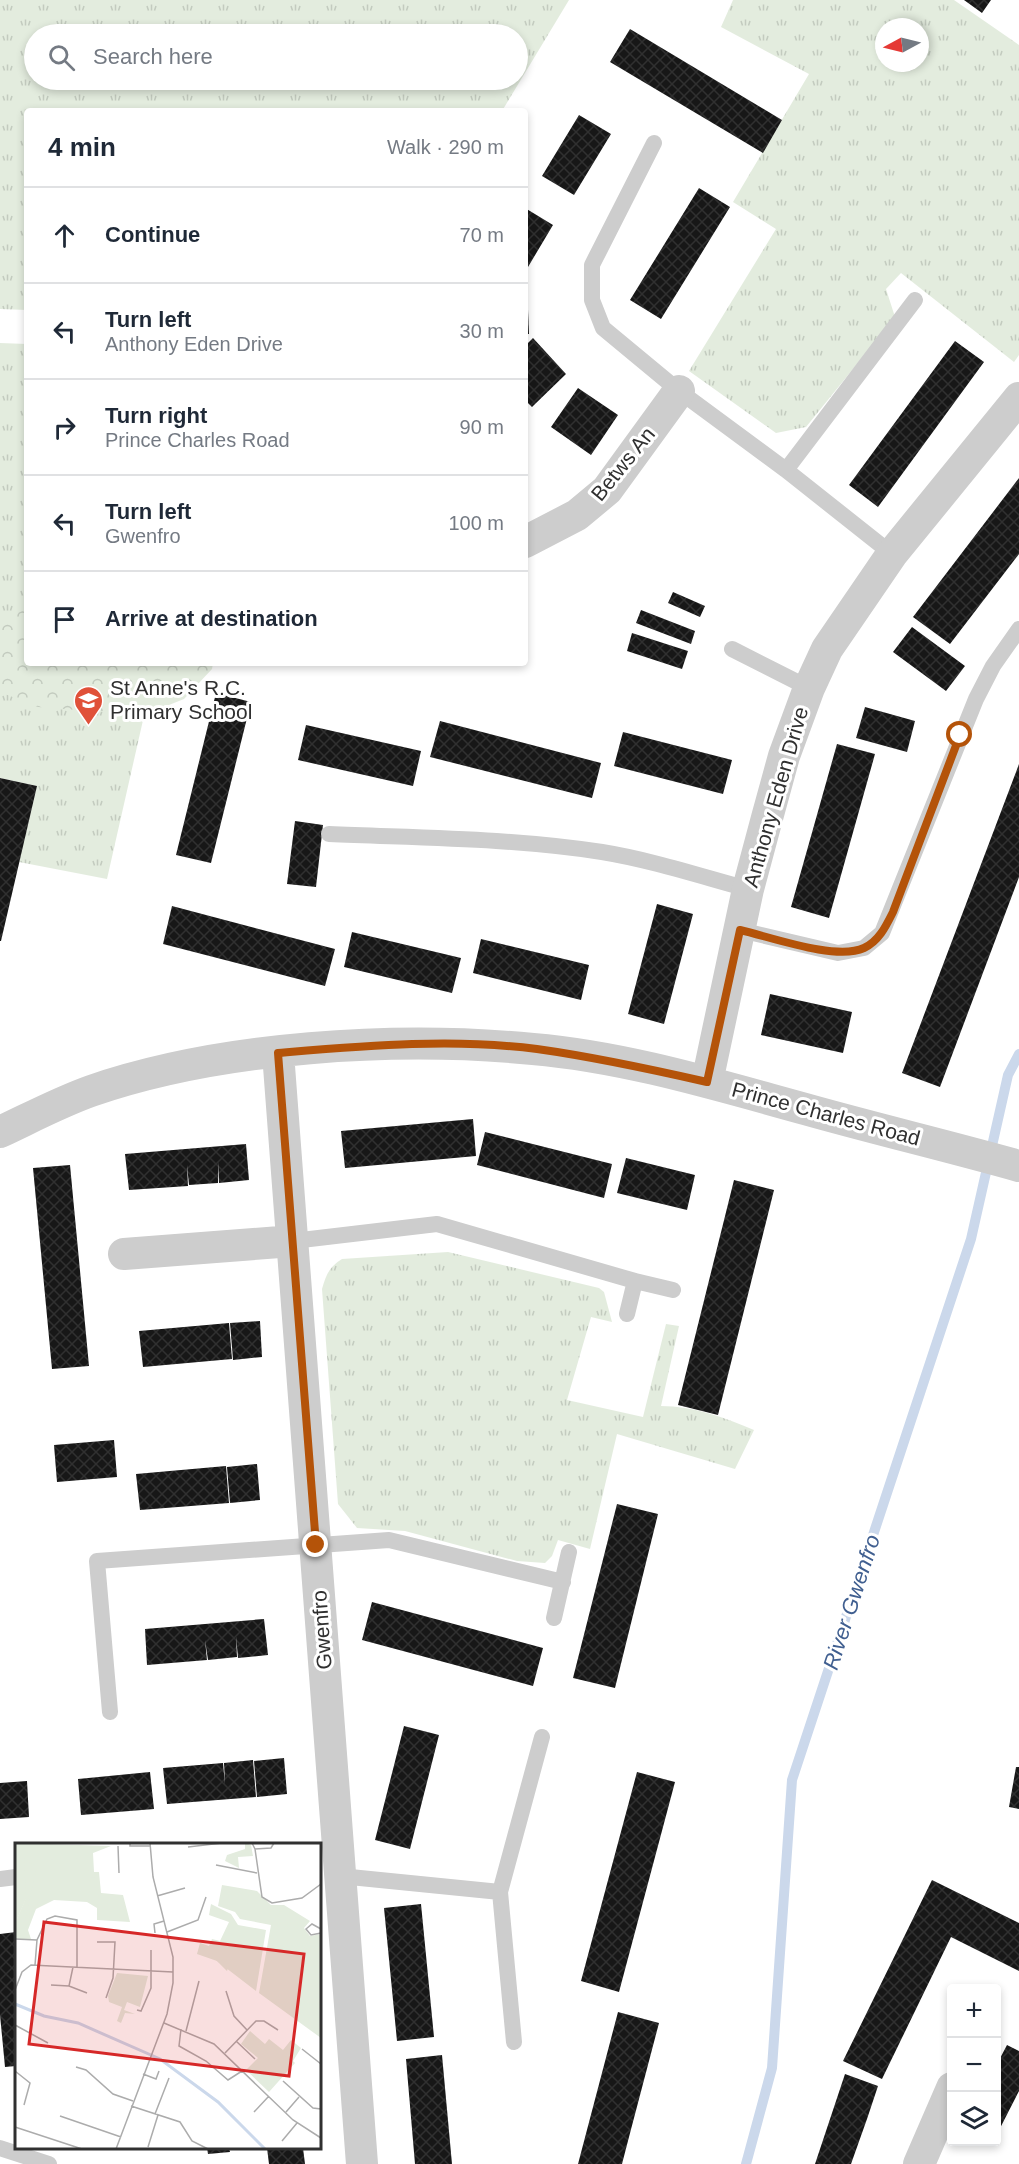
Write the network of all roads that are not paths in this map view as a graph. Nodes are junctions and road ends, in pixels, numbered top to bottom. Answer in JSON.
{"nodes":[{"id":1,"x":654,"y":143,"type":"dead end"},
{"id":2,"x":915,"y":300,"type":"dead end"},
{"id":3,"x":679,"y":391,"type":"junction"},
{"id":4,"x":1019,"y":398,"type":"edge"},
{"id":5,"x":786,"y":470,"type":"junction"},
{"id":6,"x":528,"y":540,"type":"edge"},
{"id":7,"x":891,"y":554,"type":"junction"},
{"id":8,"x":1019,"y":629,"type":"edge"},
{"id":9,"x":732,"y":650,"type":"dead end"},
{"id":10,"x":809,"y":688,"type":"junction"},
{"id":11,"x":329,"y":834,"type":"dead end"},
{"id":12,"x":748,"y":889,"type":"junction"},
{"id":13,"x":740,"y":930,"type":"junction"},
{"id":14,"x":278,"y":1053,"type":"junction"},
{"id":15,"x":707,"y":1082,"type":"junction"},
{"id":16,"x":0,"y":1132,"type":"edge"},
{"id":17,"x":1015,"y":1165,"type":"edge"},
{"id":18,"x":293,"y":1241,"type":"junction"},
{"id":19,"x":124,"y":1254,"type":"dead end"},
{"id":20,"x":635,"y":1281,"type":"junction"},
{"id":21,"x":673,"y":1290,"type":"dead end"},
{"id":22,"x":627,"y":1314,"type":"dead end"},
{"id":23,"x":316,"y":1545,"type":"junction"},
{"id":24,"x":569,"y":1552,"type":"dead end"},
{"id":25,"x":563,"y":1582,"type":"junction"},
{"id":26,"x":554,"y":1618,"type":"dead end"},
{"id":27,"x":110,"y":1712,"type":"dead end"},
{"id":28,"x":542,"y":1737,"type":"dead end"},
{"id":29,"x":333,"y":1858,"type":"edge"},
{"id":30,"x":15,"y":1877,"type":"edge"},
{"id":31,"x":0,"y":1879,"type":"edge"},
{"id":32,"x":500,"y":1892,"type":"junction"},
{"id":33,"x":514,"y":2042,"type":"dead end"},
{"id":34,"x":949,"y":2092,"type":"edge"},
{"id":35,"x":0,"y":2148,"type":"edge"},
{"id":36,"x":49,"y":2164,"type":"edge"},
{"id":37,"x":363,"y":2164,"type":"edge"},
{"id":38,"x":919,"y":2164,"type":"edge"}],
"edges":[{"from":1,"to":3,"type":"lane"},
{"from":2,"to":5,"type":"lane"},
{"from":3,"to":5,"type":"lane"},
{"from":3,"to":6,"type":"street","name":"Betws An"},
{"from":4,"to":7,"type":"street","name":"Anthony Eden Drive"},
{"from":5,"to":7,"type":"lane"},
{"from":7,"to":10,"type":"street","name":"Anthony Eden Drive"},
{"from":8,"to":13,"type":"lane"},
{"from":9,"to":10,"type":"lane"},
{"from":10,"to":12,"type":"street","name":"Anthony Eden Drive"},
{"from":11,"to":12,"type":"lane"},
{"from":12,"to":13,"type":"street","name":"Anthony Eden Drive"},
{"from":13,"to":15,"type":"street","name":"Anthony Eden Drive"},
{"from":14,"to":15,"type":"street","name":"Prince Charles Road"},
{"from":14,"to":16,"type":"street","name":"Prince Charles Road"},
{"from":14,"to":18,"type":"street","name":"Gwenfro"},
{"from":15,"to":17,"type":"street","name":"Prince Charles Road"},
{"from":18,"to":19,"type":"street"},
{"from":18,"to":20,"type":"lane"},
{"from":18,"to":23,"type":"street","name":"Gwenfro"},
{"from":20,"to":21,"type":"lane"},
{"from":20,"to":22,"type":"lane"},
{"from":23,"to":25,"type":"lane"},
{"from":23,"to":27,"type":"lane"},
{"from":23,"to":29,"type":"street","name":"Gwenfro"},
{"from":24,"to":25,"type":"lane"},
{"from":25,"to":26,"type":"lane"},
{"from":28,"to":32,"type":"lane"},
{"from":29,"to":32,"type":"lane"},
{"from":29,"to":37,"type":"street","name":"Gwenfro"},
{"from":30,"to":31,"type":"lane"},
{"from":32,"to":33,"type":"lane"},
{"from":34,"to":38,"type":"street"},
{"from":35,"to":36,"type":"lane"}]}
